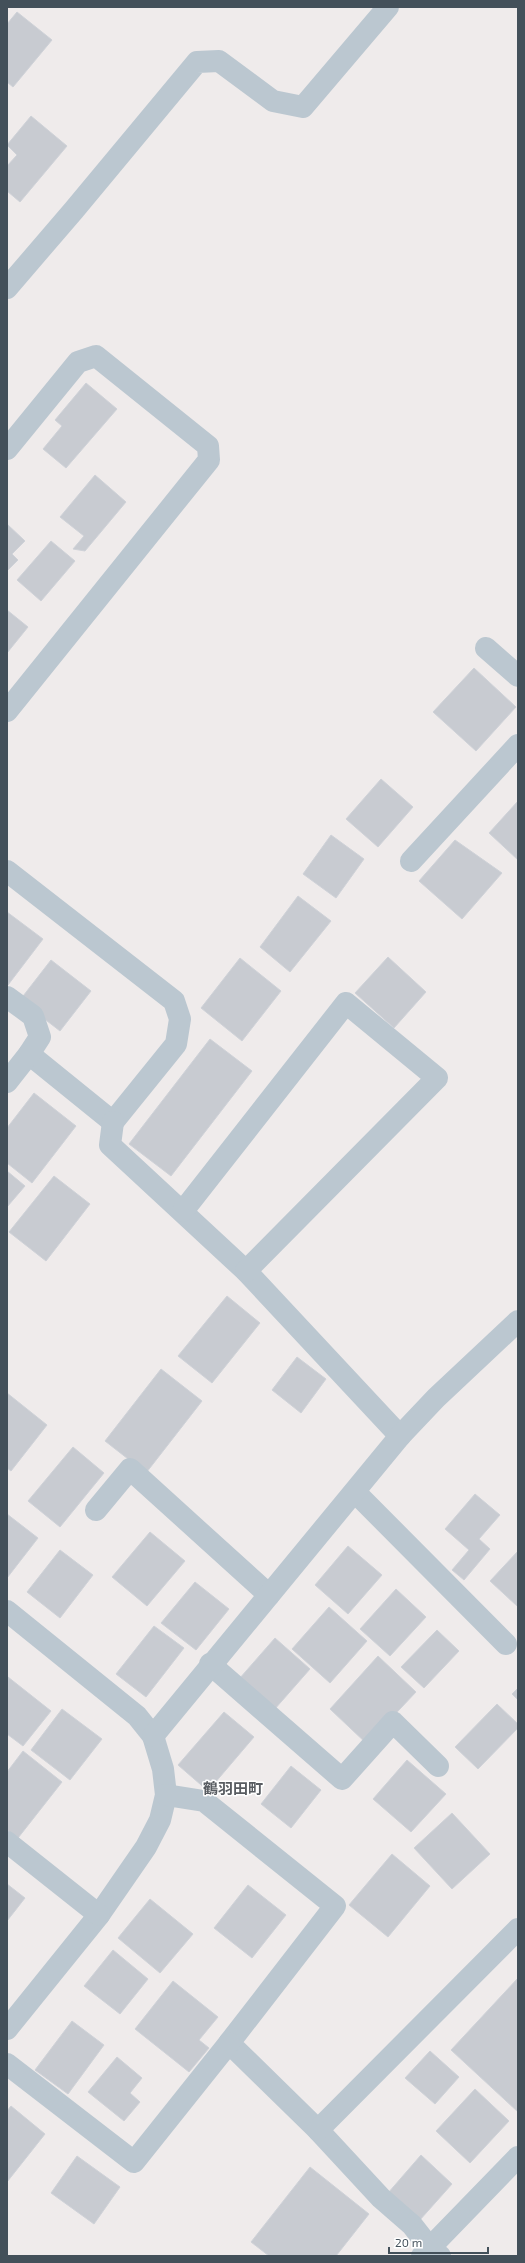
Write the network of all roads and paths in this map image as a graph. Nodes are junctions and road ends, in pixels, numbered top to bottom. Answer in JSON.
{"nodes":[{"id":1,"x":388,"y":7,"type":"edge"},
{"id":2,"x":7,"y":288,"type":"edge"},
{"id":3,"x":7,"y":449,"type":"edge"},
{"id":4,"x":486,"y":648,"type":"dead end"},
{"id":5,"x":518,"y":676,"type":"edge"},
{"id":6,"x":7,"y":711,"type":"edge"},
{"id":7,"x":518,"y":745,"type":"edge"},
{"id":8,"x":411,"y":861,"type":"dead end"},
{"id":9,"x":7,"y":871,"type":"edge"},
{"id":10,"x":7,"y":997,"type":"edge"},
{"id":11,"x":29,"y":1054,"type":"junction"},
{"id":12,"x":7,"y":1082,"type":"edge"},
{"id":13,"x":113,"y":1122,"type":"junction"},
{"id":14,"x":183,"y":1211,"type":"junction"},
{"id":15,"x":246,"y":1271,"type":"junction"},
{"id":16,"x":518,"y":1321,"type":"edge"},
{"id":17,"x":400,"y":1436,"type":"junction"},
{"id":18,"x":354,"y":1492,"type":"junction"},
{"id":19,"x":96,"y":1510,"type":"dead end"},
{"id":20,"x":269,"y":1595,"type":"junction"},
{"id":21,"x":7,"y":1611,"type":"edge"},
{"id":22,"x":506,"y":1644,"type":"dead end"},
{"id":23,"x":210,"y":1664,"type":"junction"},
{"id":24,"x":153,"y":1736,"type":"junction"},
{"id":25,"x":438,"y":1766,"type":"dead end"},
{"id":26,"x":166,"y":1795,"type":"junction"},
{"id":27,"x":7,"y":1842,"type":"edge"},
{"id":28,"x":99,"y":1915,"type":"junction"},
{"id":29,"x":518,"y":1929,"type":"edge"},
{"id":30,"x":7,"y":2029,"type":"edge"},
{"id":31,"x":229,"y":2043,"type":"junction"},
{"id":32,"x":7,"y":2064,"type":"edge"},
{"id":33,"x":318,"y":2130,"type":"junction"},
{"id":34,"x":518,"y":2157,"type":"edge"},
{"id":35,"x":431,"y":2253,"type":"edge"}],
"edges":[{"from":1,"to":2,"type":"street"},
{"from":3,"to":6,"type":"street"},
{"from":4,"to":5,"type":"street"},
{"from":7,"to":8,"type":"street"},
{"from":9,"to":13,"type":"street"},
{"from":10,"to":11,"type":"street"},
{"from":11,"to":12,"type":"street"},
{"from":11,"to":13,"type":"street"},
{"from":13,"to":14,"type":"street"},
{"from":14,"to":15,"type":"street"},
{"from":14,"to":15,"type":"street"},
{"from":15,"to":17,"type":"street"},
{"from":16,"to":17,"type":"street"},
{"from":17,"to":18,"type":"street"},
{"from":18,"to":20,"type":"street"},
{"from":18,"to":22,"type":"street"},
{"from":19,"to":20,"type":"street"},
{"from":20,"to":23,"type":"street"},
{"from":21,"to":24,"type":"street"},
{"from":23,"to":24,"type":"street"},
{"from":23,"to":25,"type":"street"},
{"from":24,"to":26,"type":"street"},
{"from":26,"to":28,"type":"street"},
{"from":26,"to":31,"type":"street"},
{"from":27,"to":28,"type":"street"},
{"from":28,"to":30,"type":"street"},
{"from":29,"to":33,"type":"street"},
{"from":31,"to":32,"type":"street"},
{"from":31,"to":33,"type":"street"},
{"from":33,"to":35,"type":"street"},
{"from":34,"to":35,"type":"street"}]}
